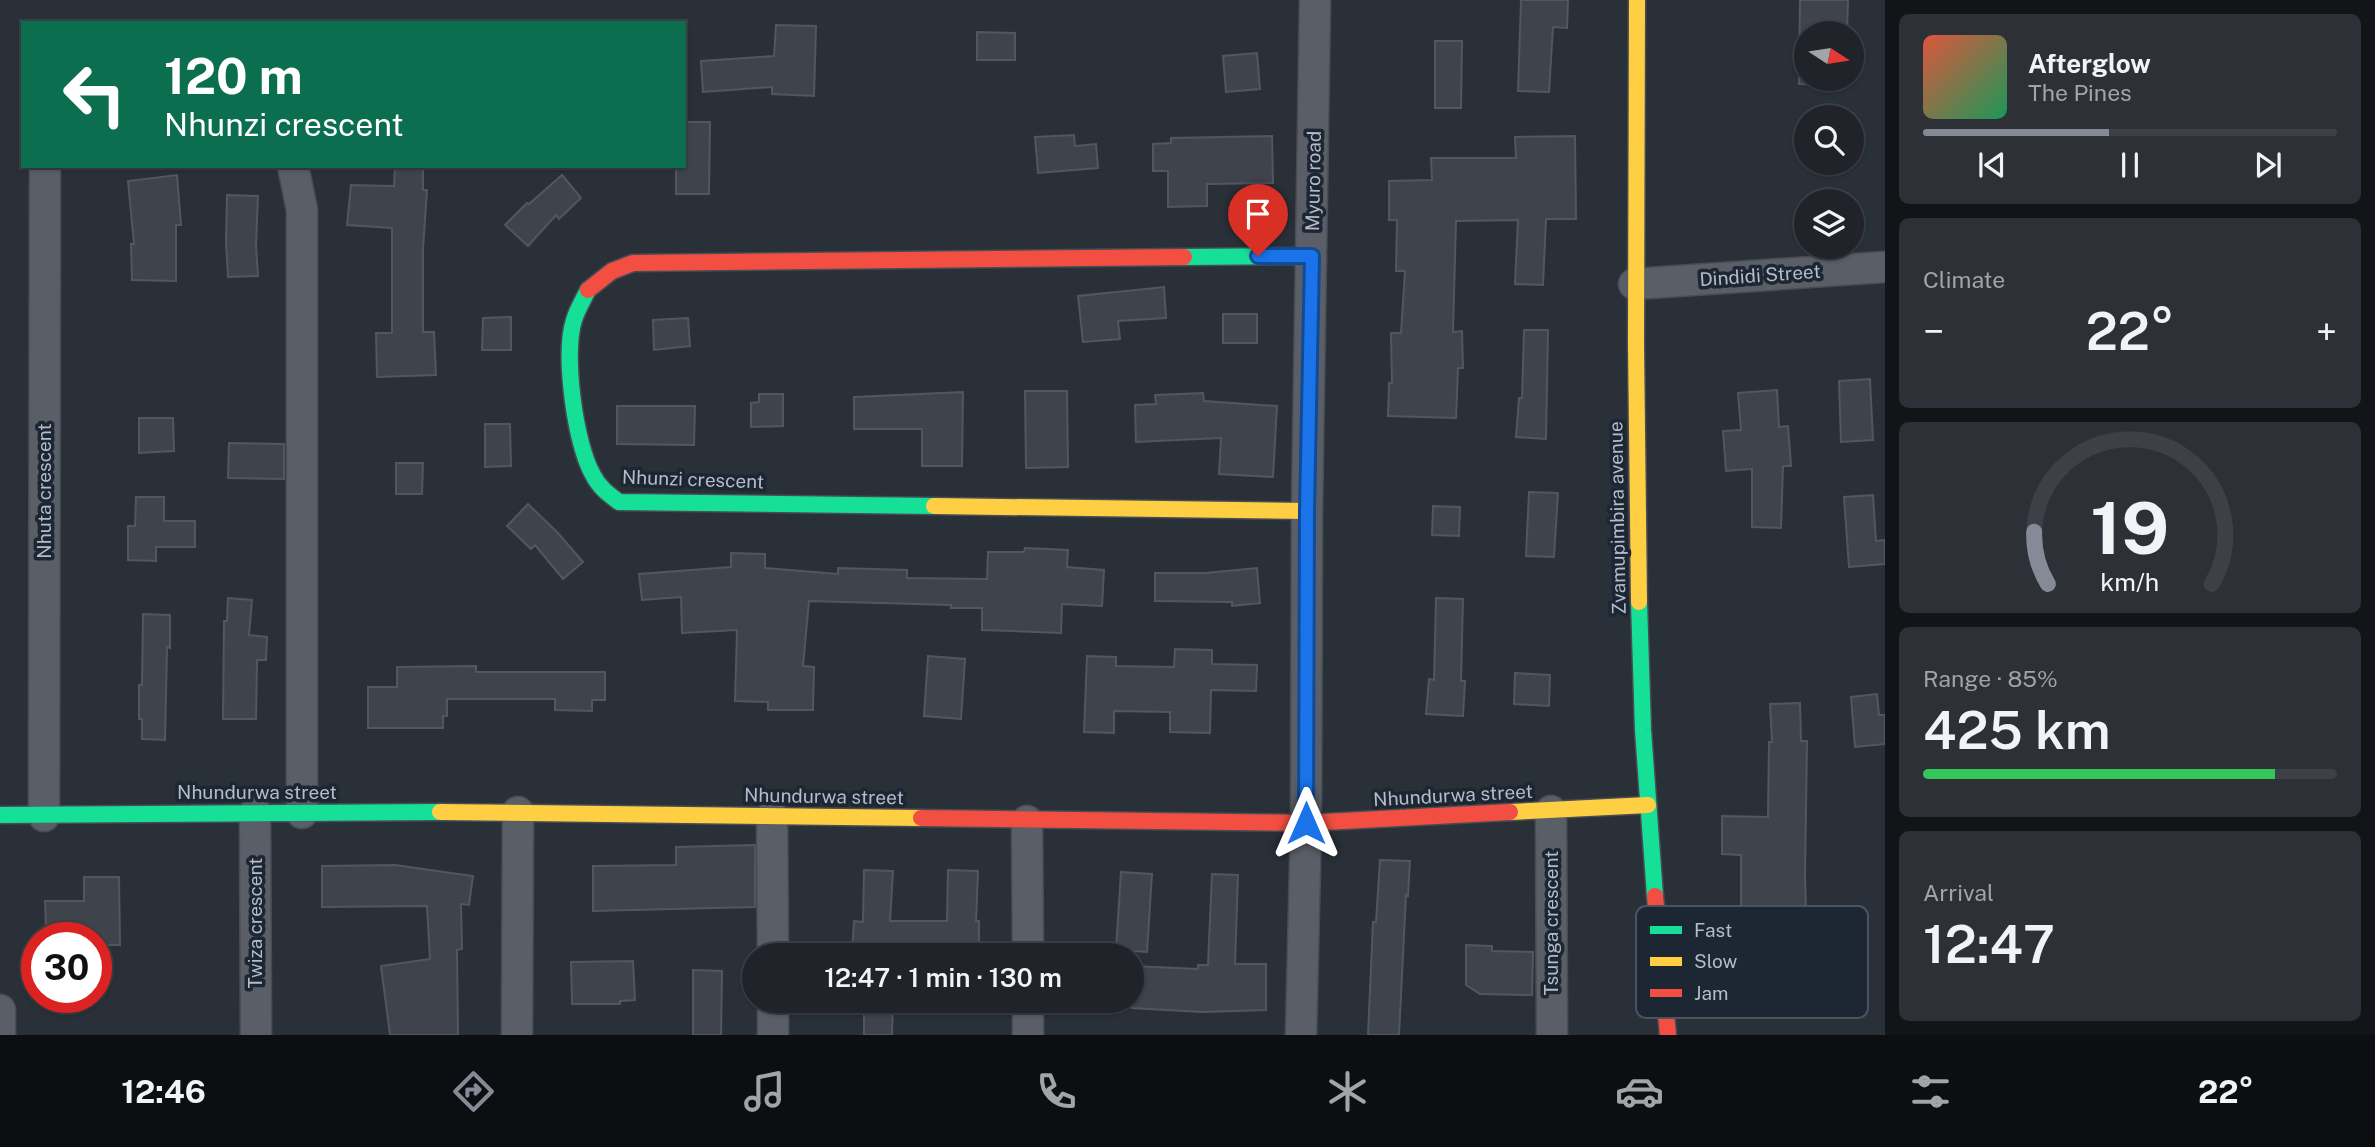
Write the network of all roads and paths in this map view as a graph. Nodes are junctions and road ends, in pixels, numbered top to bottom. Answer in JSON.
{"nodes":[{"id":1,"x":1315,"y":0,"type":"edge"},
{"id":2,"x":1637,"y":0,"type":"edge"},
{"id":3,"x":45,"y":168,"type":"edge"},
{"id":4,"x":293,"y":168,"type":"edge"},
{"id":5,"x":1312,"y":256,"type":"junction"},
{"id":6,"x":1885,"y":267,"type":"edge"},
{"id":7,"x":1634,"y":284,"type":"junction"},
{"id":8,"x":1307,"y":511,"type":"junction"},
{"id":9,"x":1648,"y":805,"type":"junction"},
{"id":10,"x":1551,"y":811,"type":"junction"},
{"id":11,"x":254,"y":812,"type":"junction"},
{"id":12,"x":518,"y":812,"type":"junction"},
{"id":13,"x":302,"y":813,"type":"junction"},
{"id":14,"x":0,"y":815,"type":"edge"},
{"id":15,"x":44,"y":816,"type":"junction"},
{"id":16,"x":772,"y":816,"type":"junction"},
{"id":17,"x":1027,"y":821,"type":"junction"},
{"id":18,"x":1306,"y":823,"type":"junction"},
{"id":19,"x":1657,"y":906,"type":"edge"},
{"id":20,"x":773,"y":943,"type":"edge"},
{"id":21,"x":1028,"y":943,"type":"edge"},
{"id":22,"x":0,"y":1010,"type":"edge"},
{"id":23,"x":773,"y":1013,"type":"edge"},
{"id":24,"x":1028,"y":1013,"type":"edge"},
{"id":25,"x":0,"y":1035,"type":"edge"},
{"id":26,"x":256,"y":1035,"type":"edge"},
{"id":27,"x":517,"y":1035,"type":"edge"},
{"id":28,"x":773,"y":1035,"type":"edge"},
{"id":29,"x":1028,"y":1035,"type":"edge"},
{"id":30,"x":1301,"y":1035,"type":"edge"},
{"id":31,"x":1552,"y":1035,"type":"edge"}],
"edges":[{"from":1,"to":5,"type":"street","name":"Myuro road"},
{"from":2,"to":7,"type":"street","name":"Zvamupimbira avenue"},
{"from":3,"to":15,"type":"street","name":"Nhuta crescent"},
{"from":4,"to":13,"type":"street"},
{"from":5,"to":8,"type":"street","name":"Myuro road"},
{"from":5,"to":8,"type":"street","name":"Nhunzi crescent"},
{"from":6,"to":7,"type":"street","name":"Dindidi Street"},
{"from":7,"to":9,"type":"street","name":"Zvamupimbira avenue"},
{"from":8,"to":18,"type":"street","name":"Myuro road"},
{"from":9,"to":10,"type":"street","name":"Nhundurwa street"},
{"from":9,"to":19,"type":"street","name":"Zvamupimbira avenue"},
{"from":10,"to":18,"type":"street","name":"Nhundurwa street"},
{"from":10,"to":31,"type":"street","name":"Tsunga crescent"},
{"from":11,"to":13,"type":"street","name":"Nhundurwa street"},
{"from":11,"to":15,"type":"street","name":"Nhundurwa street"},
{"from":11,"to":26,"type":"street","name":"Twiza crescent"},
{"from":12,"to":13,"type":"street","name":"Nhundurwa street"},
{"from":12,"to":16,"type":"street","name":"Nhundurwa street"},
{"from":12,"to":27,"type":"street"},
{"from":14,"to":15,"type":"street","name":"Nhundurwa street"},
{"from":16,"to":17,"type":"street","name":"Nhundurwa street"},
{"from":16,"to":20,"type":"street"},
{"from":17,"to":18,"type":"street","name":"Nhundurwa street"},
{"from":17,"to":21,"type":"street"},
{"from":18,"to":30,"type":"street"},
{"from":22,"to":25,"type":"street"},
{"from":23,"to":28,"type":"street"},
{"from":24,"to":29,"type":"street"}]}
